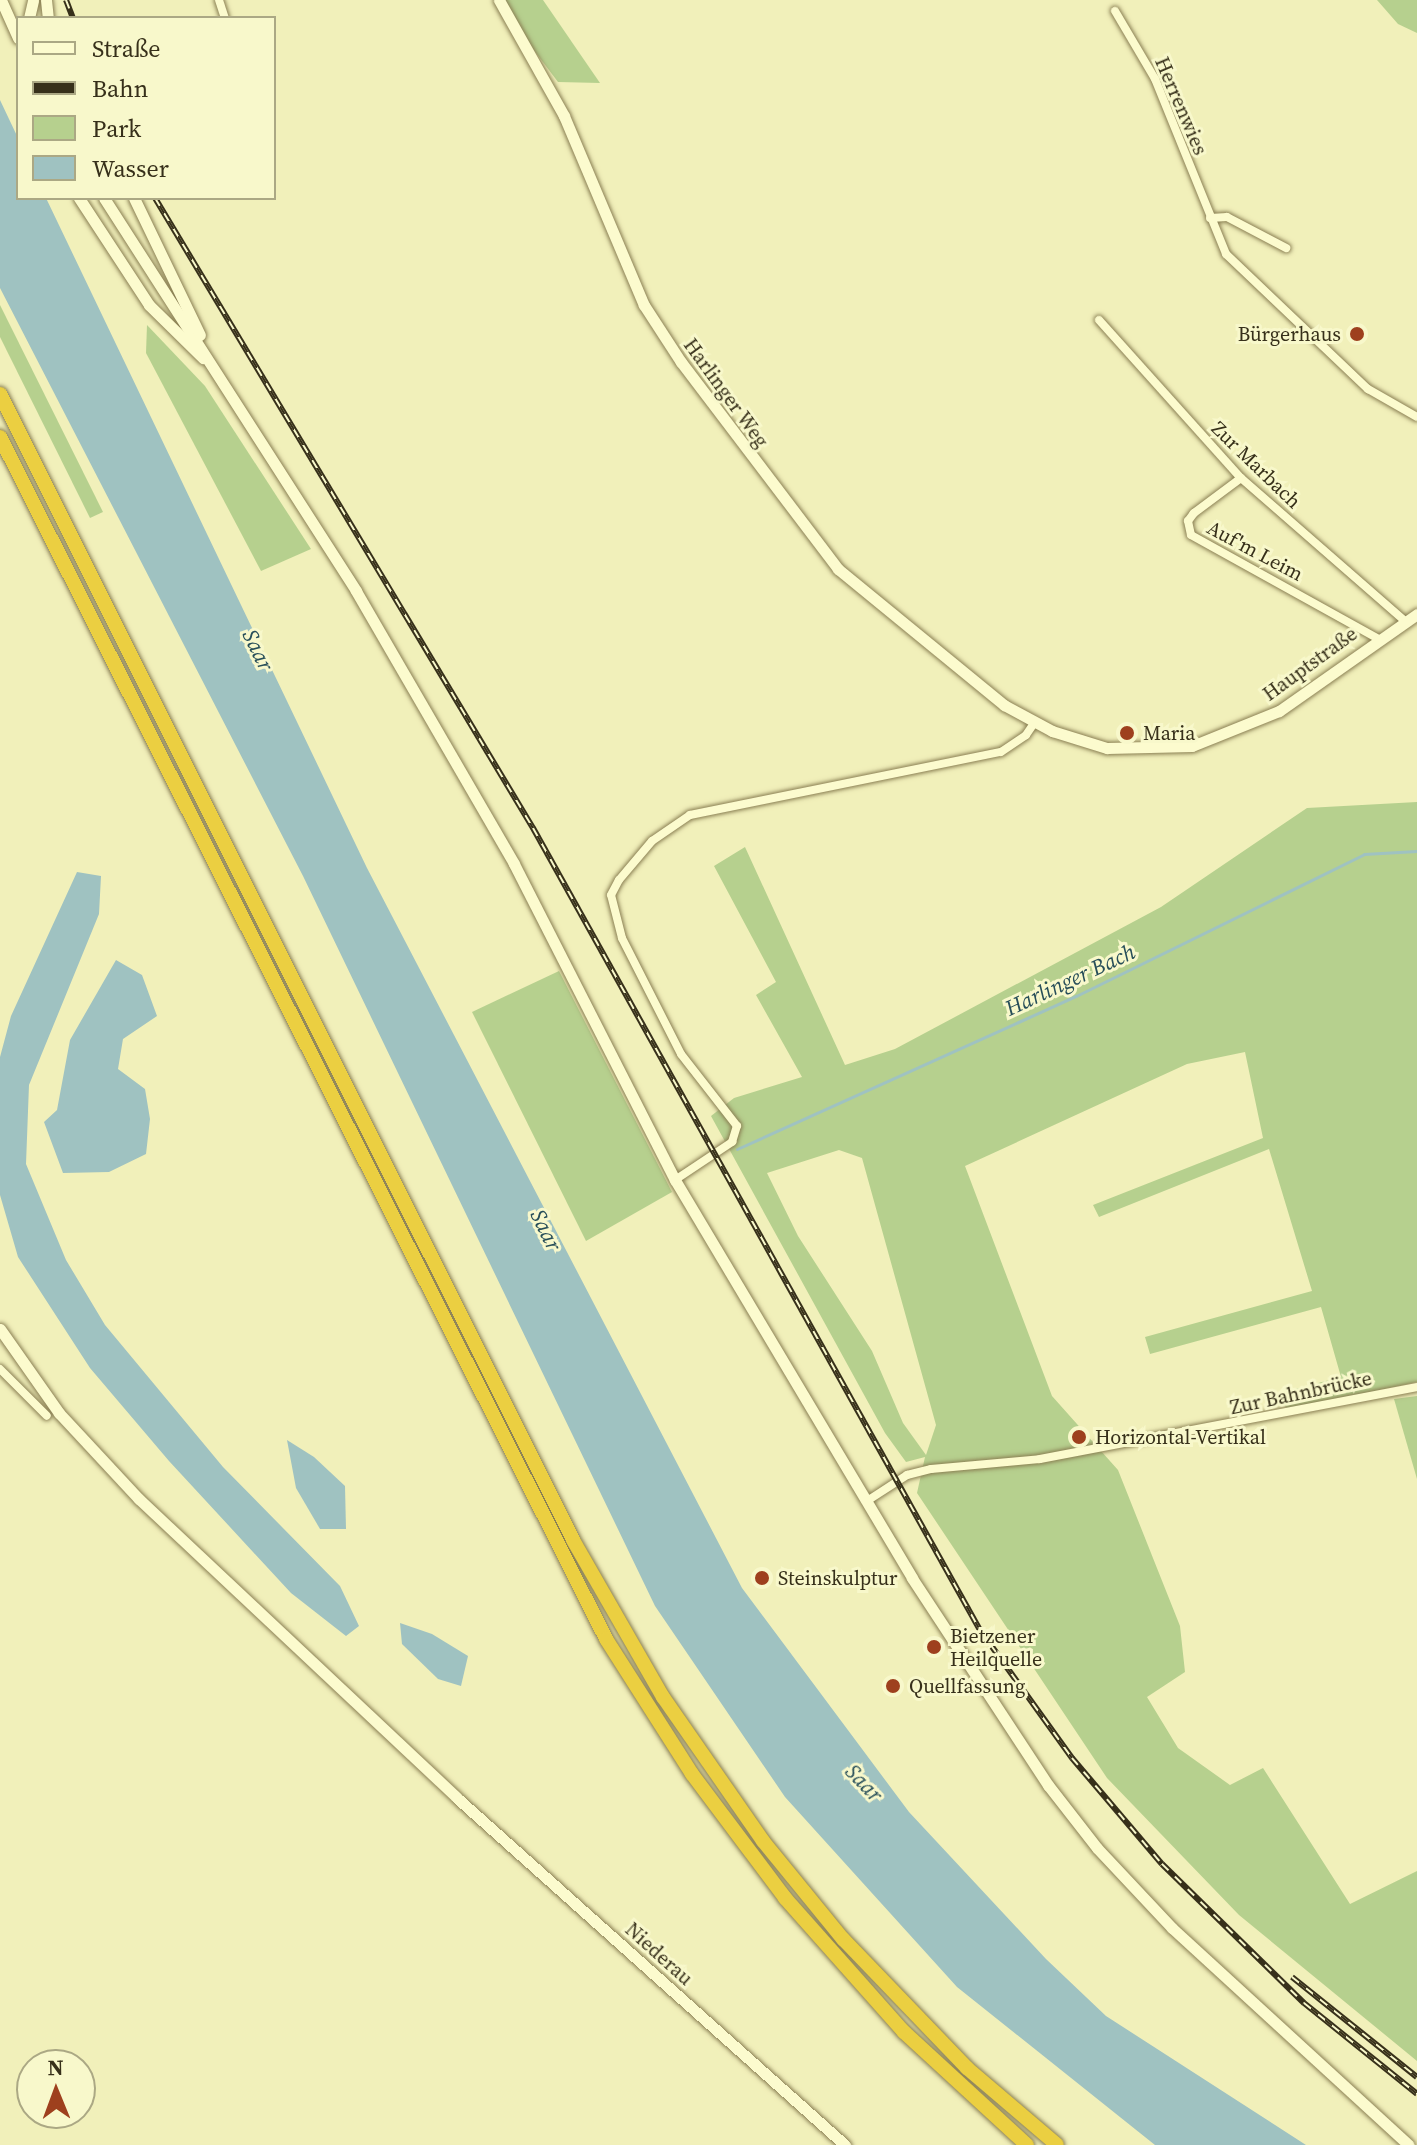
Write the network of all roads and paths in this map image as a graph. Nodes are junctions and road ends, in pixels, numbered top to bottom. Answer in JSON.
{"nodes":[{"id":1,"x":1,"y":0,"type":"edge"},
{"id":2,"x":499,"y":0,"type":"edge"},
{"id":3,"x":1115,"y":11,"type":"dead end"},
{"id":4,"x":16,"y":34,"type":"edge"},
{"id":5,"x":80,"y":200,"type":"edge"},
{"id":6,"x":105,"y":200,"type":"edge"},
{"id":7,"x":135,"y":200,"type":"edge"},
{"id":8,"x":1210,"y":218,"type":"junction"},
{"id":9,"x":1286,"y":248,"type":"dead end"},
{"id":10,"x":1099,"y":320,"type":"dead end"},
{"id":11,"x":218,"y":372,"type":"junction"},
{"id":12,"x":0,"y":394,"type":"edge"},
{"id":13,"x":1417,"y":417,"type":"edge"},
{"id":14,"x":0,"y":437,"type":"edge"},
{"id":15,"x":1241,"y":478,"type":"junction"},
{"id":16,"x":1417,"y":614,"type":"edge"},
{"id":17,"x":1404,"y":620,"type":"junction"},
{"id":18,"x":1377,"y":638,"type":"junction"},
{"id":19,"x":1034,"y":723,"type":"junction"},
{"id":20,"x":675,"y":1180,"type":"junction"},
{"id":21,"x":0,"y":1329,"type":"edge"},
{"id":22,"x":0,"y":1369,"type":"edge"},
{"id":23,"x":1417,"y":1387,"type":"edge"},
{"id":24,"x":47,"y":1416,"type":"dead end"},
{"id":25,"x":867,"y":1501,"type":"junction"},
{"id":26,"x":845,"y":2145,"type":"edge"},
{"id":27,"x":1027,"y":2145,"type":"edge"},
{"id":28,"x":1057,"y":2145,"type":"edge"},
{"id":29,"x":1409,"y":2145,"type":"edge"}],
"edges":[{"from":1,"to":4,"type":"main road"},
{"from":2,"to":19,"type":"main road","name":"Harlinger Weg"},
{"from":3,"to":8,"type":"street","name":"Herrenwies"},
{"from":5,"to":11,"type":"main road"},
{"from":6,"to":11,"type":"main road"},
{"from":7,"to":11,"type":"main road"},
{"from":8,"to":9,"type":"street"},
{"from":8,"to":13,"type":"street","name":"Herrenwies"},
{"from":10,"to":15,"type":"street","name":"Zur Marbach"},
{"from":11,"to":20,"type":"main road"},
{"from":12,"to":28,"type":"highway"},
{"from":14,"to":27,"type":"highway"},
{"from":15,"to":17,"type":"street","name":"Zur Marbach"},
{"from":15,"to":18,"type":"street","name":"Auf'm Leim"},
{"from":16,"to":17,"type":"main road","name":"Hauptstraße"},
{"from":17,"to":18,"type":"main road","name":"Hauptstraße"},
{"from":18,"to":19,"type":"main road","name":"Hauptstraße"},
{"from":19,"to":20,"type":"street"},
{"from":20,"to":25,"type":"main road"},
{"from":21,"to":26,"type":"main road","name":"Niederau"},
{"from":22,"to":24,"type":"street"},
{"from":23,"to":25,"type":"street","name":"Zur Bahnbrücke"},
{"from":25,"to":29,"type":"main road"}]}
